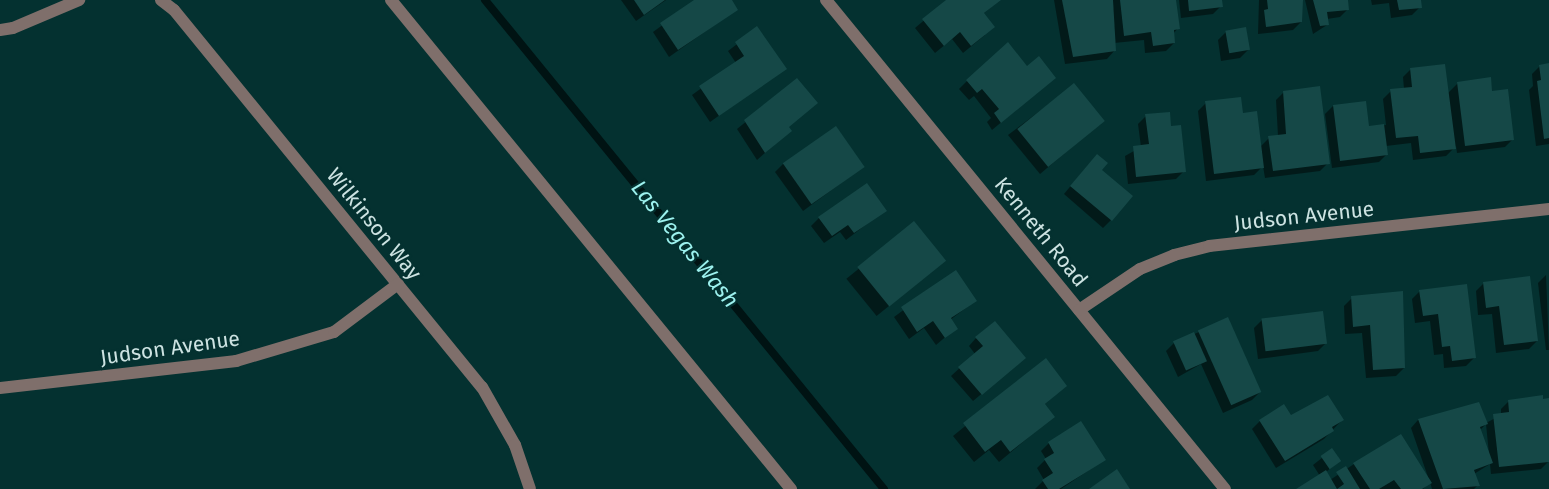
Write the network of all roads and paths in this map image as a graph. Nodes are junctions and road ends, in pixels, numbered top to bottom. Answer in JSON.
{"nodes":[{"id":1,"x":79,"y":0,"type":"edge"},
{"id":2,"x":161,"y":0,"type":"edge"},
{"id":3,"x":391,"y":0,"type":"edge"},
{"id":4,"x":826,"y":0,"type":"edge"},
{"id":5,"x":0,"y":30,"type":"edge"},
{"id":6,"x":1549,"y":209,"type":"edge"},
{"id":7,"x":398,"y":284,"type":"junction"},
{"id":8,"x":1079,"y":309,"type":"junction"},
{"id":9,"x":0,"y":388,"type":"edge"},
{"id":10,"x":530,"y":489,"type":"edge"},
{"id":11,"x":791,"y":489,"type":"edge"},
{"id":12,"x":1225,"y":489,"type":"edge"}],
"edges":[{"from":1,"to":5,"type":"street"},
{"from":2,"to":7,"type":"street","name":"Wilkinson Way"},
{"from":3,"to":11,"type":"street"},
{"from":4,"to":8,"type":"street","name":"Kenneth Road"},
{"from":6,"to":8,"type":"street","name":"Judson Avenue"},
{"from":7,"to":9,"type":"street","name":"Judson Avenue"},
{"from":7,"to":10,"type":"street","name":"Wilkinson Way"},
{"from":8,"to":12,"type":"street","name":"Kenneth Road"}]}
